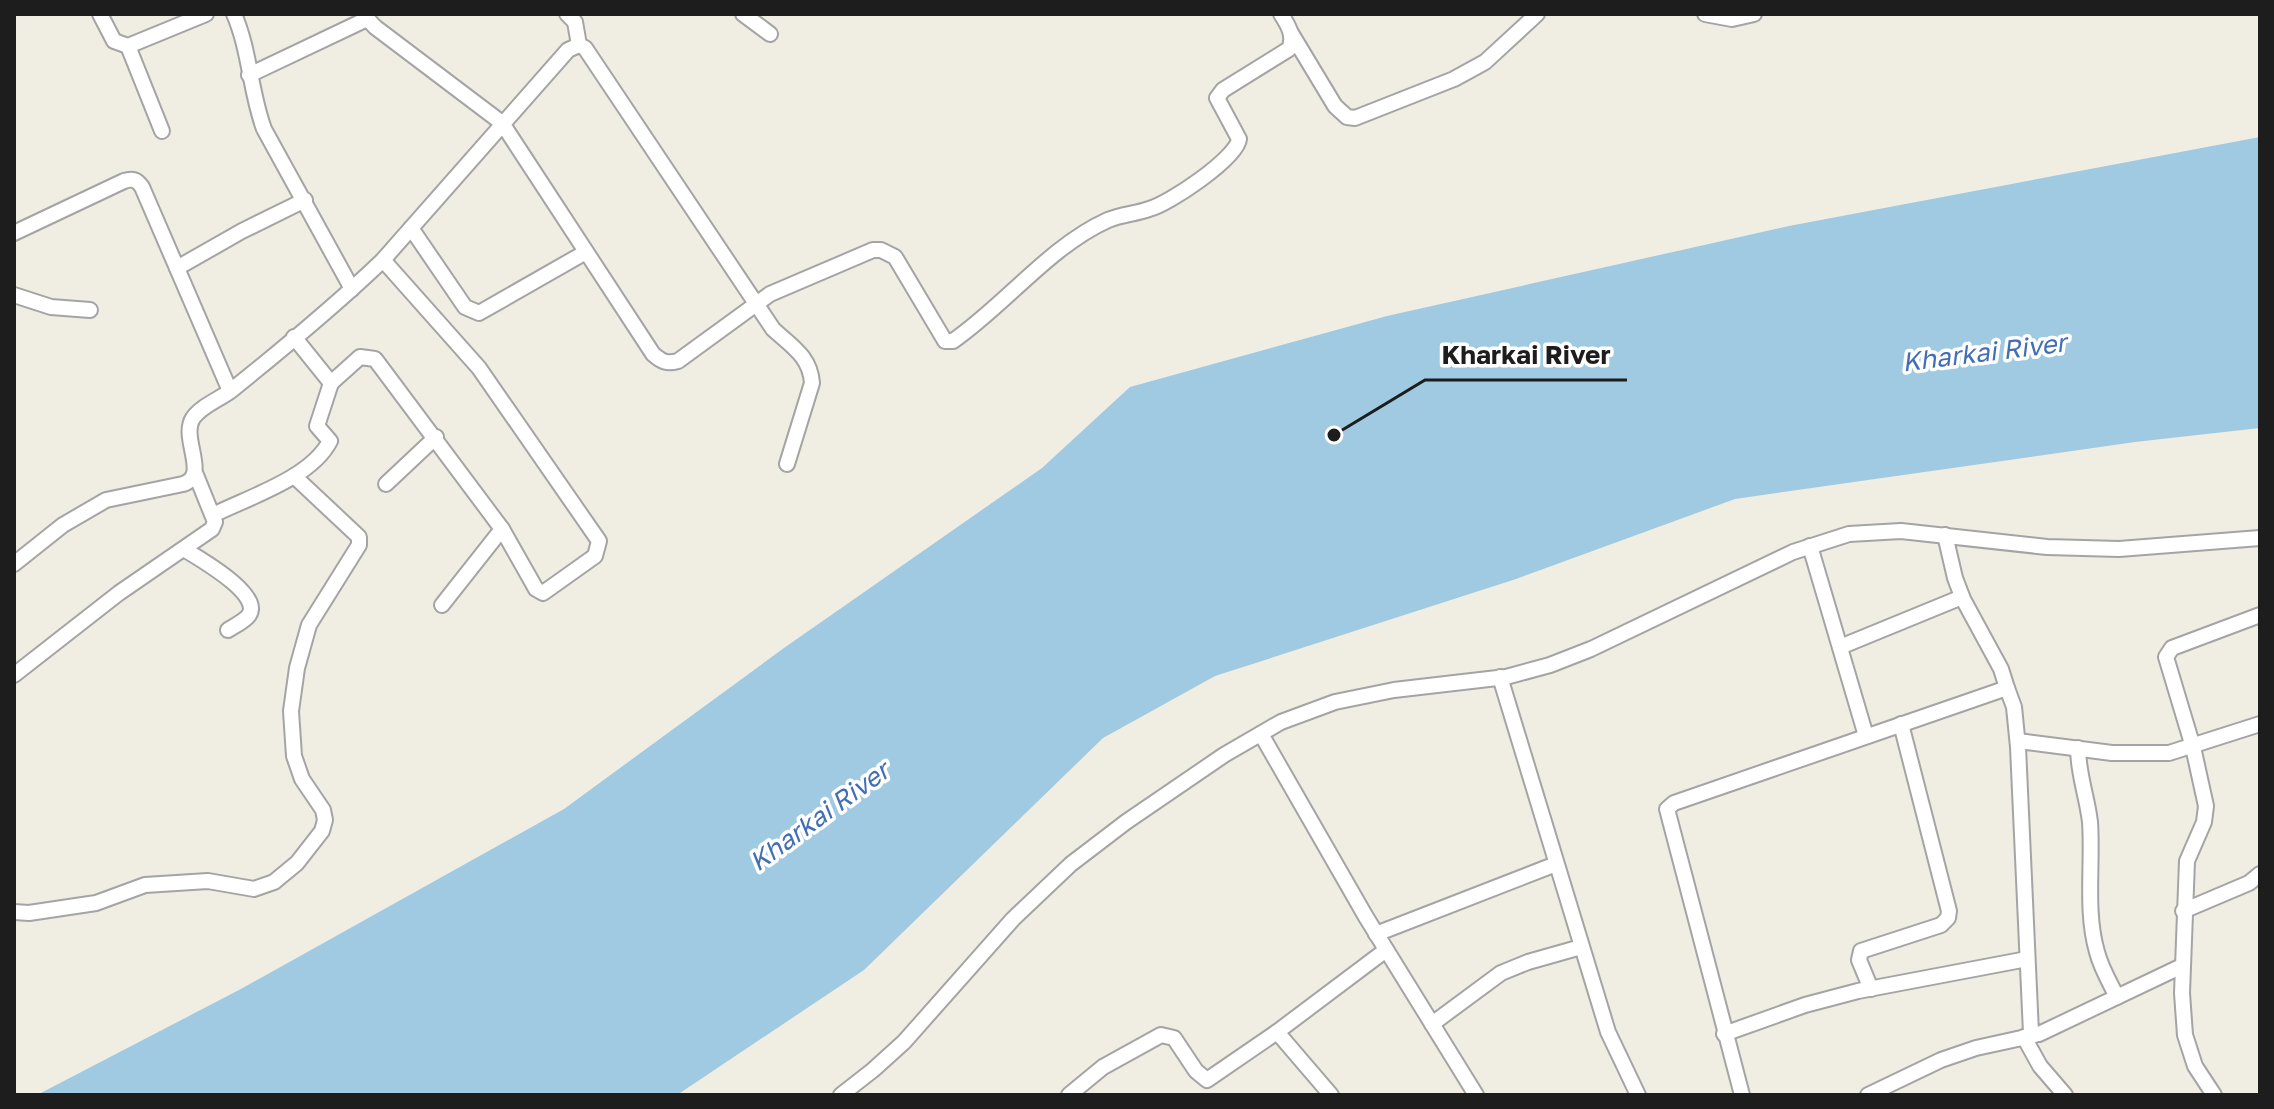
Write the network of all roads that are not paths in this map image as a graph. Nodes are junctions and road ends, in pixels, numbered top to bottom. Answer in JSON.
{"nodes":[{"id":1,"x":100,"y":14,"type":"edge"},
{"id":2,"x":206,"y":14,"type":"edge"},
{"id":3,"x":234,"y":14,"type":"edge"},
{"id":4,"x":567,"y":14,"type":"edge"},
{"id":5,"x":743,"y":14,"type":"edge"},
{"id":6,"x":1281,"y":14,"type":"edge"},
{"id":7,"x":1705,"y":14,"type":"edge"},
{"id":8,"x":1754,"y":14,"type":"edge"},
{"id":9,"x":1535,"y":15,"type":"edge"},
{"id":10,"x":365,"y":17,"type":"edge"},
{"id":11,"x":1291,"y":33,"type":"junction"},
{"id":12,"x":770,"y":34,"type":"dead end"},
{"id":13,"x":579,"y":45,"type":"junction"},
{"id":14,"x":128,"y":46,"type":"junction"},
{"id":15,"x":249,"y":75,"type":"junction"},
{"id":16,"x":502,"y":123,"type":"junction"},
{"id":17,"x":162,"y":131,"type":"dead end"},
{"id":18,"x":305,"y":200,"type":"junction"},
{"id":19,"x":411,"y":228,"type":"junction"},
{"id":20,"x":14,"y":233,"type":"edge"},
{"id":21,"x":586,"y":252,"type":"junction"},
{"id":22,"x":383,"y":260,"type":"junction"},
{"id":23,"x":177,"y":268,"type":"junction"},
{"id":24,"x":352,"y":289,"type":"junction"},
{"id":25,"x":14,"y":295,"type":"edge"},
{"id":26,"x":756,"y":303,"type":"junction"},
{"id":27,"x":90,"y":310,"type":"dead end"},
{"id":28,"x":294,"y":337,"type":"junction"},
{"id":29,"x":331,"y":383,"type":"junction"},
{"id":30,"x":230,"y":391,"type":"junction"},
{"id":31,"x":436,"y":437,"type":"junction"},
{"id":32,"x":787,"y":464,"type":"dead end"},
{"id":33,"x":196,"y":475,"type":"junction"},
{"id":34,"x":294,"y":476,"type":"junction"},
{"id":35,"x":386,"y":484,"type":"dead end"},
{"id":36,"x":213,"y":515,"type":"junction"},
{"id":37,"x":502,"y":529,"type":"junction"},
{"id":38,"x":1945,"y":535,"type":"junction"},
{"id":39,"x":2260,"y":538,"type":"edge"},
{"id":40,"x":1810,"y":546,"type":"junction"},
{"id":41,"x":184,"y":549,"type":"junction"},
{"id":42,"x":14,"y":564,"type":"edge"},
{"id":43,"x":1962,"y":597,"type":"junction"},
{"id":44,"x":442,"y":605,"type":"dead end"},
{"id":45,"x":2260,"y":615,"type":"edge"},
{"id":46,"x":228,"y":630,"type":"dead end"},
{"id":47,"x":1840,"y":647,"type":"junction"},
{"id":48,"x":14,"y":675,"type":"edge"},
{"id":49,"x":1500,"y":677,"type":"junction"},
{"id":50,"x":2007,"y":688,"type":"junction"},
{"id":51,"x":1901,"y":724,"type":"junction"},
{"id":52,"x":2260,"y":724,"type":"edge"},
{"id":53,"x":1261,"y":734,"type":"junction"},
{"id":54,"x":1866,"y":736,"type":"junction"},
{"id":55,"x":2018,"y":741,"type":"junction"},
{"id":56,"x":2193,"y":747,"type":"junction"},
{"id":57,"x":2078,"y":748,"type":"junction"},
{"id":58,"x":1556,"y":864,"type":"junction"},
{"id":59,"x":2260,"y":874,"type":"edge"},
{"id":60,"x":2183,"y":911,"type":"junction"},
{"id":61,"x":14,"y":912,"type":"edge"},
{"id":62,"x":1376,"y":934,"type":"junction"},
{"id":63,"x":1581,"y":947,"type":"junction"},
{"id":64,"x":1386,"y":950,"type":"junction"},
{"id":65,"x":2027,"y":959,"type":"junction"},
{"id":66,"x":2182,"y":966,"type":"junction"},
{"id":67,"x":1871,"y":989,"type":"junction"},
{"id":68,"x":2117,"y":997,"type":"junction"},
{"id":69,"x":1432,"y":1024,"type":"junction"},
{"id":70,"x":1277,"y":1032,"type":"junction"},
{"id":71,"x":1724,"y":1034,"type":"junction"},
{"id":72,"x":2030,"y":1036,"type":"junction"},
{"id":73,"x":2206,"y":1092,"type":"edge"},
{"id":74,"x":841,"y":1095,"type":"edge"},
{"id":75,"x":1069,"y":1095,"type":"edge"},
{"id":76,"x":1331,"y":1095,"type":"edge"},
{"id":77,"x":1476,"y":1095,"type":"edge"},
{"id":78,"x":1638,"y":1095,"type":"edge"},
{"id":79,"x":1742,"y":1095,"type":"edge"},
{"id":80,"x":1868,"y":1095,"type":"edge"},
{"id":81,"x":2065,"y":1095,"type":"edge"}],
"edges":[{"from":1,"to":14,"type":"street"},
{"from":2,"to":14,"type":"street"},
{"from":3,"to":15,"type":"street"},
{"from":4,"to":13,"type":"street"},
{"from":5,"to":12,"type":"street"},
{"from":6,"to":11,"type":"street"},
{"from":7,"to":8,"type":"street"},
{"from":9,"to":11,"type":"street"},
{"from":10,"to":15,"type":"street"},
{"from":10,"to":16,"type":"street"},
{"from":11,"to":26,"type":"street"},
{"from":13,"to":16,"type":"street"},
{"from":13,"to":26,"type":"street"},
{"from":14,"to":17,"type":"street"},
{"from":15,"to":18,"type":"street"},
{"from":16,"to":19,"type":"street"},
{"from":16,"to":21,"type":"street"},
{"from":18,"to":23,"type":"street"},
{"from":18,"to":24,"type":"street"},
{"from":19,"to":21,"type":"street"},
{"from":19,"to":22,"type":"street"},
{"from":20,"to":23,"type":"street"},
{"from":21,"to":26,"type":"street"},
{"from":22,"to":24,"type":"street"},
{"from":22,"to":37,"type":"street"},
{"from":23,"to":30,"type":"street"},
{"from":24,"to":28,"type":"street"},
{"from":25,"to":27,"type":"street"},
{"from":26,"to":32,"type":"street"},
{"from":28,"to":29,"type":"street"},
{"from":28,"to":30,"type":"street"},
{"from":29,"to":31,"type":"street"},
{"from":29,"to":34,"type":"street"},
{"from":30,"to":33,"type":"street"},
{"from":31,"to":35,"type":"street"},
{"from":31,"to":37,"type":"street"},
{"from":33,"to":36,"type":"street"},
{"from":33,"to":42,"type":"street"},
{"from":34,"to":36,"type":"street"},
{"from":34,"to":61,"type":"street"},
{"from":36,"to":41,"type":"street"},
{"from":37,"to":44,"type":"street"},
{"from":38,"to":39,"type":"street"},
{"from":38,"to":40,"type":"street"},
{"from":38,"to":43,"type":"street"},
{"from":40,"to":47,"type":"street"},
{"from":40,"to":49,"type":"street"},
{"from":41,"to":46,"type":"street"},
{"from":41,"to":48,"type":"street"},
{"from":43,"to":47,"type":"street"},
{"from":43,"to":50,"type":"street"},
{"from":45,"to":56,"type":"street"},
{"from":47,"to":54,"type":"street"},
{"from":49,"to":53,"type":"street"},
{"from":49,"to":58,"type":"street"},
{"from":50,"to":51,"type":"street"},
{"from":50,"to":55,"type":"street"},
{"from":51,"to":54,"type":"street"},
{"from":51,"to":67,"type":"street"},
{"from":52,"to":56,"type":"street"},
{"from":53,"to":62,"type":"street"},
{"from":53,"to":74,"type":"street"},
{"from":54,"to":71,"type":"street"},
{"from":55,"to":57,"type":"street"},
{"from":55,"to":65,"type":"street"},
{"from":56,"to":57,"type":"street"},
{"from":56,"to":60,"type":"street"},
{"from":57,"to":68,"type":"street"},
{"from":58,"to":62,"type":"street"},
{"from":58,"to":63,"type":"street"},
{"from":59,"to":60,"type":"street"},
{"from":60,"to":66,"type":"street"},
{"from":62,"to":64,"type":"street"},
{"from":63,"to":69,"type":"street"},
{"from":63,"to":78,"type":"street"},
{"from":64,"to":69,"type":"street"},
{"from":64,"to":70,"type":"street"},
{"from":65,"to":67,"type":"street"},
{"from":65,"to":72,"type":"street"},
{"from":66,"to":68,"type":"street"},
{"from":66,"to":73,"type":"street"},
{"from":67,"to":71,"type":"street"},
{"from":68,"to":72,"type":"street"},
{"from":69,"to":77,"type":"street"},
{"from":70,"to":75,"type":"street"},
{"from":70,"to":76,"type":"street"},
{"from":71,"to":79,"type":"street"},
{"from":72,"to":80,"type":"street"},
{"from":72,"to":81,"type":"street"}]}
